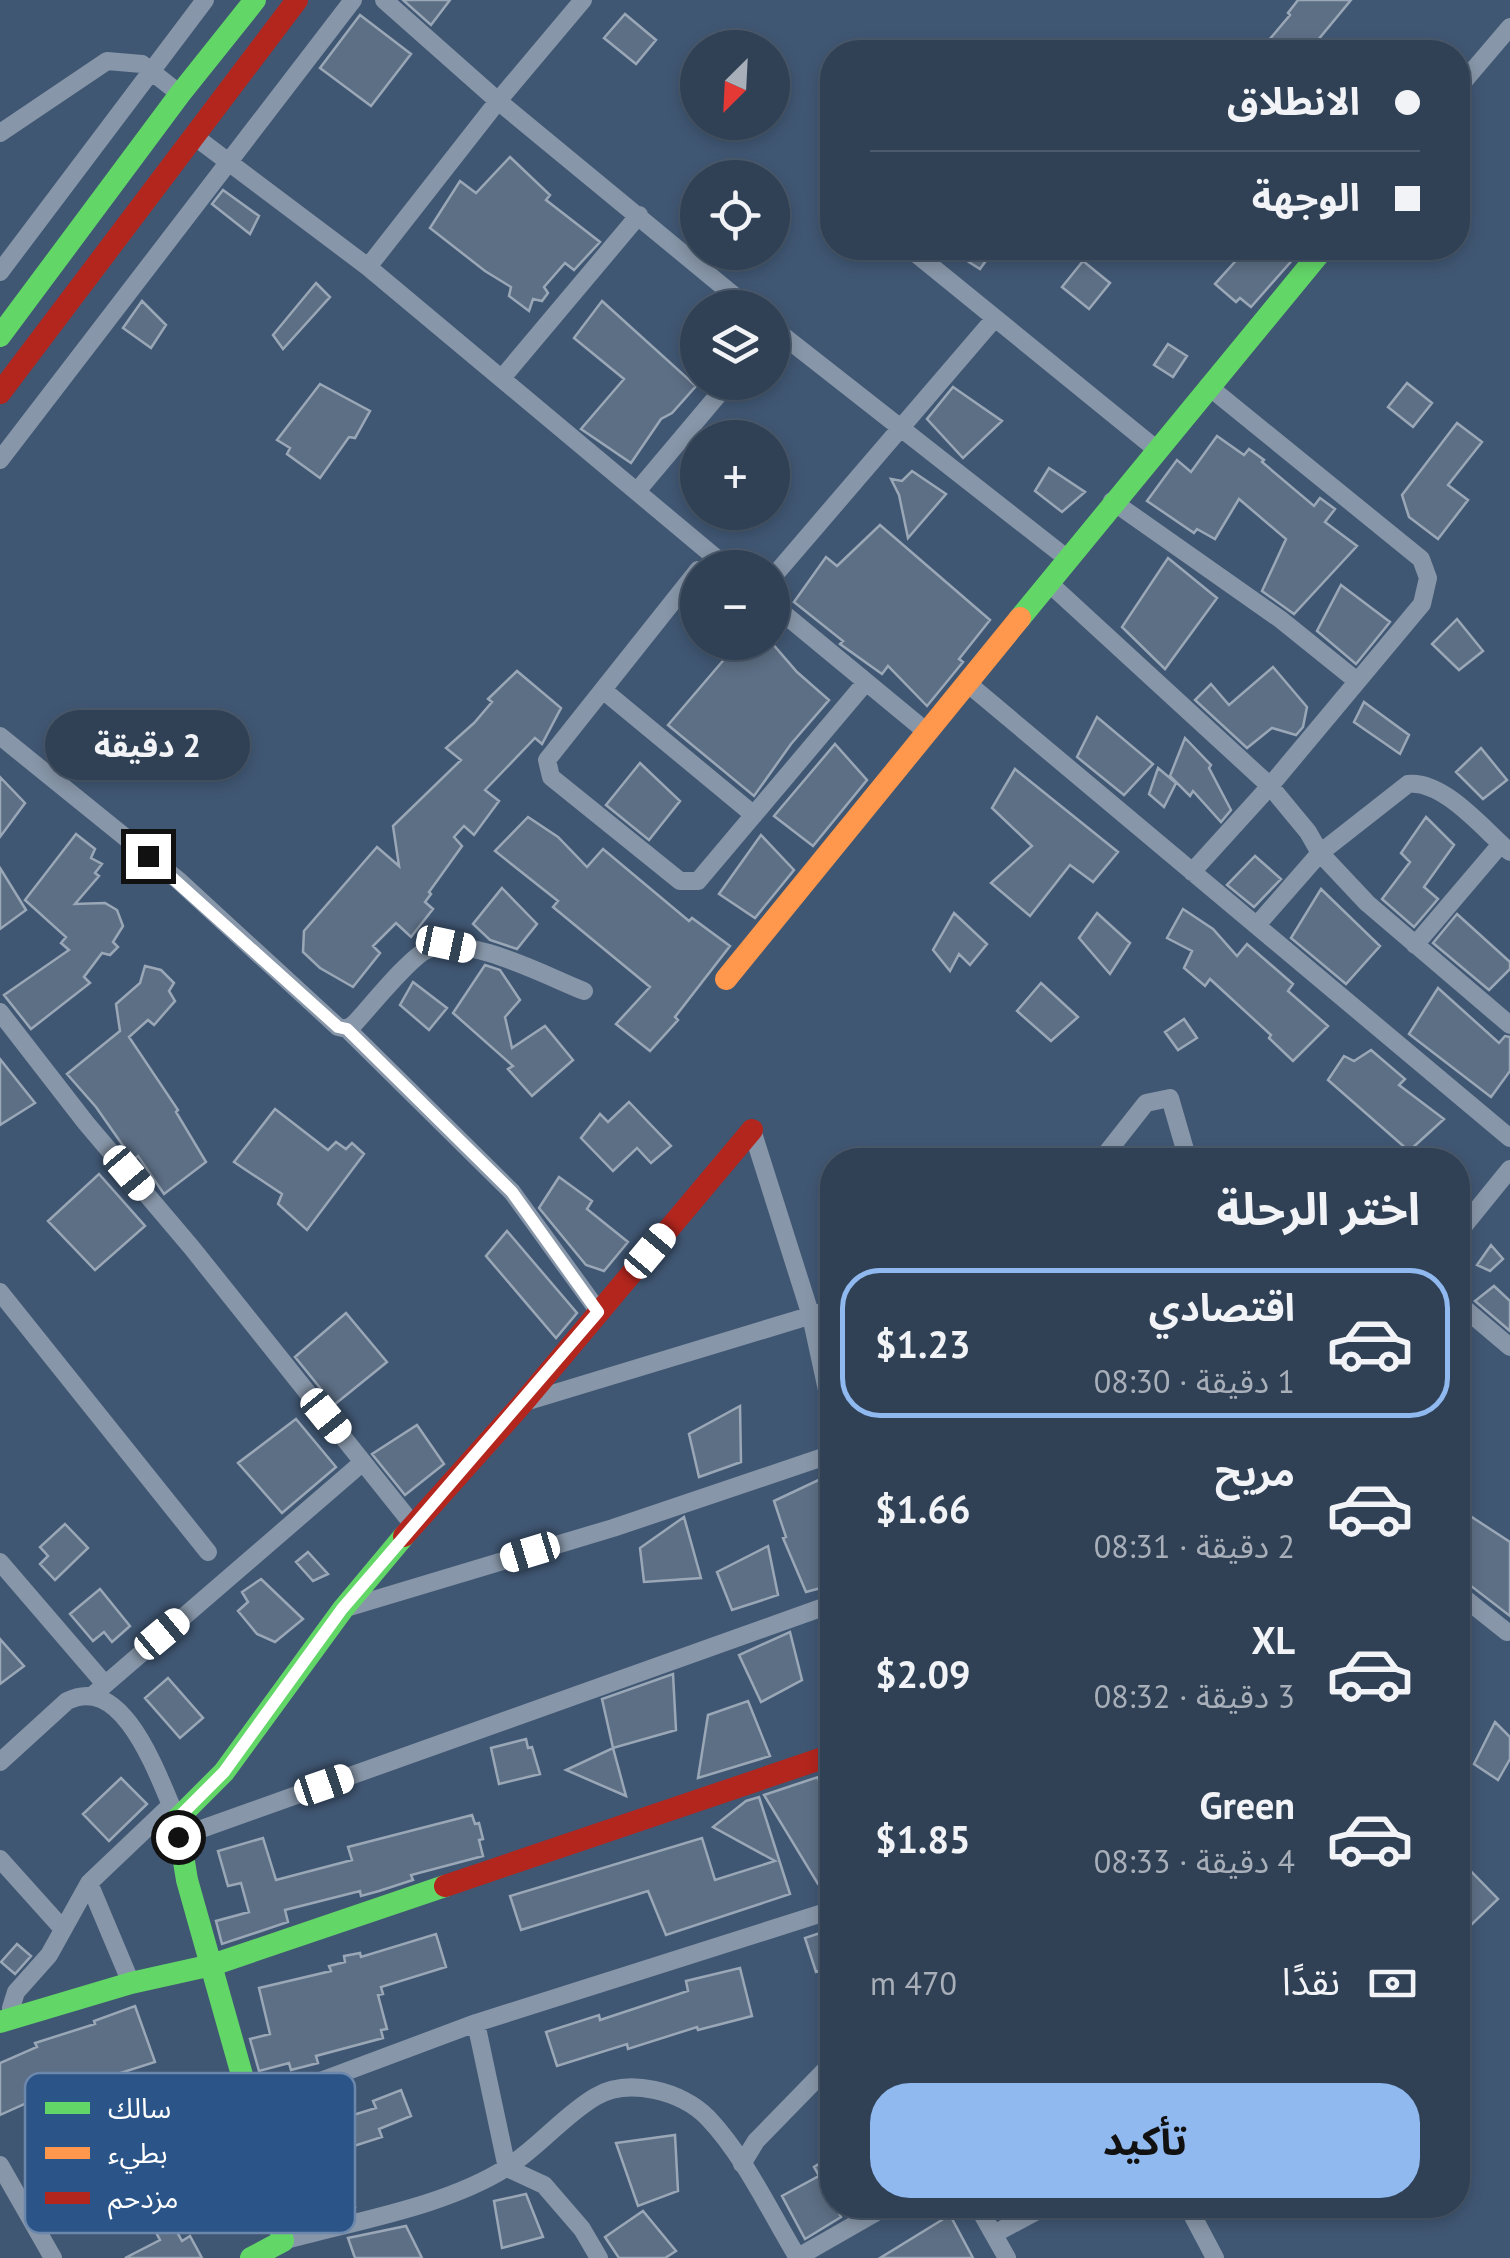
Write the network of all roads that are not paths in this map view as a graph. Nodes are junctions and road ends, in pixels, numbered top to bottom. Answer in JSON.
{"nodes":[{"id":1,"x":205,"y":0,"type":"edge"},
{"id":2,"x":254,"y":0,"type":"edge"},
{"id":3,"x":297,"y":0,"type":"edge"},
{"id":4,"x":353,"y":0,"type":"edge"},
{"id":5,"x":384,"y":0,"type":"edge"},
{"id":6,"x":583,"y":0,"type":"edge"},
{"id":7,"x":1510,"y":26,"type":"edge"},
{"id":8,"x":152,"y":69,"type":"junction"},
{"id":9,"x":1470,"y":74,"type":"edge"},
{"id":10,"x":180,"y":94,"type":"junction"},
{"id":11,"x":498,"y":101,"type":"junction"},
{"id":12,"x":0,"y":133,"type":"edge"},
{"id":13,"x":194,"y":136,"type":"junction"},
{"id":14,"x":229,"y":163,"type":"junction"},
{"id":15,"x":639,"y":214,"type":"junction"},
{"id":16,"x":924,"y":260,"type":"edge"},
{"id":17,"x":1314,"y":260,"type":"edge"},
{"id":18,"x":368,"y":267,"type":"junction"},
{"id":19,"x":0,"y":272,"type":"edge"},
{"id":20,"x":728,"y":290,"type":"edge"},
{"id":21,"x":995,"y":318,"type":"junction"},
{"id":22,"x":0,"y":336,"type":"edge"},
{"id":23,"x":790,"y":342,"type":"edge"},
{"id":24,"x":502,"y":378,"type":"junction"},
{"id":25,"x":1208,"y":386,"type":"junction"},
{"id":26,"x":0,"y":393,"type":"edge"},
{"id":27,"x":714,"y":400,"type":"edge"},
{"id":28,"x":900,"y":426,"type":"junction"},
{"id":29,"x":1156,"y":449,"type":"junction"},
{"id":30,"x":0,"y":460,"type":"edge"},
{"id":31,"x":638,"y":490,"type":"junction"},
{"id":32,"x":1112,"y":501,"type":"junction"},
{"id":33,"x":691,"y":550,"type":"edge"},
{"id":34,"x":790,"y":557,"type":"edge"},
{"id":35,"x":1069,"y":560,"type":"junction"},
{"id":36,"x":1050,"y":584,"type":"junction"},
{"id":37,"x":680,"y":593,"type":"edge"},
{"id":38,"x":790,"y":619,"type":"edge"},
{"id":39,"x":1357,"y":681,"type":"junction"},
{"id":40,"x":866,"y":682,"type":"junction"},
{"id":41,"x":966,"y":682,"type":"junction"},
{"id":42,"x":603,"y":690,"type":"junction"},
{"id":43,"x":928,"y":733,"type":"junction"},
{"id":44,"x":0,"y":736,"type":"edge"},
{"id":45,"x":1270,"y":786,"type":"junction"},
{"id":46,"x":754,"y":815,"type":"junction"},
{"id":47,"x":1506,"y":848,"type":"edge"},
{"id":48,"x":1320,"y":853,"type":"junction"},
{"id":49,"x":1192,"y":872,"type":"junction"},
{"id":50,"x":1257,"y":925,"type":"junction"},
{"id":51,"x":1415,"y":945,"type":"junction"},
{"id":52,"x":726,"y":979,"type":"dead end"},
{"id":53,"x":584,"y":991,"type":"dead end"},
{"id":54,"x":0,"y":1012,"type":"edge"},
{"id":55,"x":1510,"y":1025,"type":"edge"},
{"id":56,"x":347,"y":1029,"type":"junction"},
{"id":57,"x":752,"y":1130,"type":"joint"},
{"id":58,"x":1510,"y":1138,"type":"edge"},
{"id":59,"x":1110,"y":1148,"type":"edge"},
{"id":60,"x":1185,"y":1148,"type":"edge"},
{"id":61,"x":1510,"y":1169,"type":"edge"},
{"id":62,"x":1470,"y":1218,"type":"edge"},
{"id":63,"x":0,"y":1292,"type":"edge"},
{"id":64,"x":598,"y":1312,"type":"junction"},
{"id":65,"x":820,"y":1313,"type":"edge"},
{"id":66,"x":1470,"y":1313,"type":"edge"},
{"id":67,"x":811,"y":1316,"type":"junction"},
{"id":68,"x":1510,"y":1347,"type":"edge"},
{"id":69,"x":820,"y":1358,"type":"edge"},
{"id":70,"x":522,"y":1404,"type":"junction"},
{"id":71,"x":820,"y":1458,"type":"edge"},
{"id":72,"x":363,"y":1462,"type":"junction"},
{"id":73,"x":414,"y":1526,"type":"junction"},
{"id":74,"x":208,"y":1552,"type":"dead end"},
{"id":75,"x":0,"y":1562,"type":"edge"},
{"id":76,"x":1470,"y":1602,"type":"edge"},
{"id":77,"x":820,"y":1608,"type":"edge"},
{"id":78,"x":342,"y":1609,"type":"junction"},
{"id":79,"x":1508,"y":1632,"type":"edge"},
{"id":80,"x":98,"y":1689,"type":"junction"},
{"id":81,"x":820,"y":1760,"type":"edge"},
{"id":82,"x":0,"y":1762,"type":"edge"},
{"id":83,"x":176,"y":1820,"type":"junction"},
{"id":84,"x":0,"y":1859,"type":"edge"},
{"id":85,"x":88,"y":1883,"type":"junction"},
{"id":86,"x":820,"y":1914,"type":"edge"},
{"id":87,"x":62,"y":1928,"type":"junction"},
{"id":88,"x":212,"y":1965,"type":"junction"},
{"id":89,"x":130,"y":1984,"type":"junction"},
{"id":90,"x":8,"y":2019,"type":"edge"},
{"id":91,"x":476,"y":2023,"type":"junction"},
{"id":92,"x":242,"y":2073,"type":"edge"},
{"id":93,"x":342,"y":2073,"type":"edge"},
{"id":94,"x":820,"y":2076,"type":"edge"},
{"id":95,"x":742,"y":2164,"type":"junction"},
{"id":96,"x":0,"y":2165,"type":"edge"},
{"id":97,"x":507,"y":2168,"type":"junction"},
{"id":98,"x":25,"y":2202,"type":"edge"},
{"id":99,"x":22,"y":2204,"type":"junction"},
{"id":100,"x":25,"y":2209,"type":"edge"},
{"id":101,"x":867,"y":2218,"type":"edge"},
{"id":102,"x":985,"y":2218,"type":"edge"},
{"id":103,"x":1024,"y":2218,"type":"edge"},
{"id":104,"x":1194,"y":2218,"type":"edge"},
{"id":105,"x":355,"y":2221,"type":"edge"},
{"id":106,"x":39,"y":2233,"type":"edge"},
{"id":107,"x":281,"y":2233,"type":"edge"},
{"id":108,"x":312,"y":2233,"type":"edge"},
{"id":109,"x":994,"y":2234,"type":"junction"},
{"id":110,"x":283,"y":2241,"type":"junction"},
{"id":111,"x":53,"y":2258,"type":"edge"},
{"id":112,"x":251,"y":2258,"type":"edge"},
{"id":113,"x":600,"y":2258,"type":"edge"},
{"id":114,"x":798,"y":2258,"type":"edge"},
{"id":115,"x":1007,"y":2258,"type":"edge"},
{"id":116,"x":1215,"y":2258,"type":"edge"}],
"edges":[{"from":1,"to":8,"type":"street"},
{"from":2,"to":10,"type":"main road"},
{"from":3,"to":13,"type":"main road"},
{"from":4,"to":14,"type":"street"},
{"from":5,"to":11,"type":"street"},
{"from":6,"to":11,"type":"street"},
{"from":7,"to":9,"type":"street"},
{"from":8,"to":10,"type":"street"},
{"from":8,"to":12,"type":"street"},
{"from":8,"to":19,"type":"street"},
{"from":10,"to":22,"type":"main road"},
{"from":11,"to":15,"type":"street"},
{"from":11,"to":18,"type":"street"},
{"from":13,"to":14,"type":"street"},
{"from":13,"to":26,"type":"main road"},
{"from":14,"to":18,"type":"street"},
{"from":14,"to":30,"type":"street"},
{"from":15,"to":20,"type":"street"},
{"from":15,"to":24,"type":"street"},
{"from":16,"to":21,"type":"street"},
{"from":17,"to":25,"type":"main road"},
{"from":18,"to":24,"type":"street"},
{"from":21,"to":28,"type":"street"},
{"from":21,"to":29,"type":"street"},
{"from":23,"to":28,"type":"street"},
{"from":24,"to":31,"type":"street"},
{"from":25,"to":29,"type":"main road"},
{"from":25,"to":39,"type":"street"},
{"from":27,"to":31,"type":"street"},
{"from":28,"to":34,"type":"street"},
{"from":28,"to":35,"type":"street"},
{"from":29,"to":32,"type":"main road"},
{"from":31,"to":33,"type":"street"},
{"from":32,"to":35,"type":"main road"},
{"from":32,"to":39,"type":"street"},
{"from":35,"to":36,"type":"main road"},
{"from":36,"to":41,"type":"main road"},
{"from":36,"to":45,"type":"street"},
{"from":37,"to":42,"type":"street"},
{"from":38,"to":40,"type":"street"},
{"from":39,"to":45,"type":"street"},
{"from":40,"to":43,"type":"street"},
{"from":40,"to":46,"type":"street"},
{"from":41,"to":43,"type":"main road"},
{"from":41,"to":49,"type":"street"},
{"from":42,"to":46,"type":"street"},
{"from":42,"to":46,"type":"street"},
{"from":43,"to":52,"type":"main road"},
{"from":44,"to":56,"type":"street"},
{"from":45,"to":48,"type":"street"},
{"from":45,"to":49,"type":"street"},
{"from":47,"to":48,"type":"street"},
{"from":47,"to":51,"type":"street"},
{"from":48,"to":50,"type":"street"},
{"from":48,"to":51,"type":"street"},
{"from":49,"to":50,"type":"street"},
{"from":50,"to":58,"type":"street"},
{"from":51,"to":55,"type":"street"},
{"from":53,"to":56,"type":"street"},
{"from":54,"to":72,"type":"street"},
{"from":56,"to":64,"type":"street"},
{"from":57,"to":64,"type":"main road"},
{"from":57,"to":67,"type":"street"},
{"from":59,"to":60,"type":"street"},
{"from":61,"to":62,"type":"street"},
{"from":63,"to":74,"type":"street"},
{"from":64,"to":70,"type":"main road"},
{"from":65,"to":67,"type":"street"},
{"from":66,"to":68,"type":"street"},
{"from":67,"to":69,"type":"street"},
{"from":67,"to":70,"type":"street"},
{"from":70,"to":73,"type":"main road"},
{"from":71,"to":78,"type":"street"},
{"from":72,"to":73,"type":"street"},
{"from":72,"to":80,"type":"street"},
{"from":73,"to":78,"type":"main road"},
{"from":75,"to":80,"type":"street"},
{"from":76,"to":79,"type":"street"},
{"from":77,"to":83,"type":"street"},
{"from":78,"to":83,"type":"main road"},
{"from":80,"to":82,"type":"street"},
{"from":80,"to":83,"type":"street"},
{"from":81,"to":88,"type":"main road"},
{"from":83,"to":85,"type":"street"},
{"from":83,"to":88,"type":"main road"},
{"from":84,"to":87,"type":"street"},
{"from":85,"to":87,"type":"street"},
{"from":85,"to":89,"type":"street"},
{"from":86,"to":91,"type":"street"},
{"from":87,"to":90,"type":"street"},
{"from":88,"to":89,"type":"main road"},
{"from":88,"to":92,"type":"main road"},
{"from":89,"to":90,"type":"main road"},
{"from":91,"to":93,"type":"street"},
{"from":91,"to":97,"type":"street"},
{"from":94,"to":95,"type":"street"},
{"from":95,"to":97,"type":"street"},
{"from":95,"to":114,"type":"street"},
{"from":96,"to":99,"type":"street"},
{"from":97,"to":105,"type":"street"},
{"from":97,"to":113,"type":"street"},
{"from":98,"to":99,"type":"street"},
{"from":99,"to":100,"type":"street"},
{"from":101,"to":114,"type":"street"},
{"from":102,"to":109,"type":"street"},
{"from":103,"to":109,"type":"street"},
{"from":104,"to":116,"type":"street"},
{"from":106,"to":111,"type":"street"},
{"from":107,"to":110,"type":"main road"},
{"from":108,"to":110,"type":"street"},
{"from":109,"to":115,"type":"street"},
{"from":110,"to":112,"type":"main road"}]}
